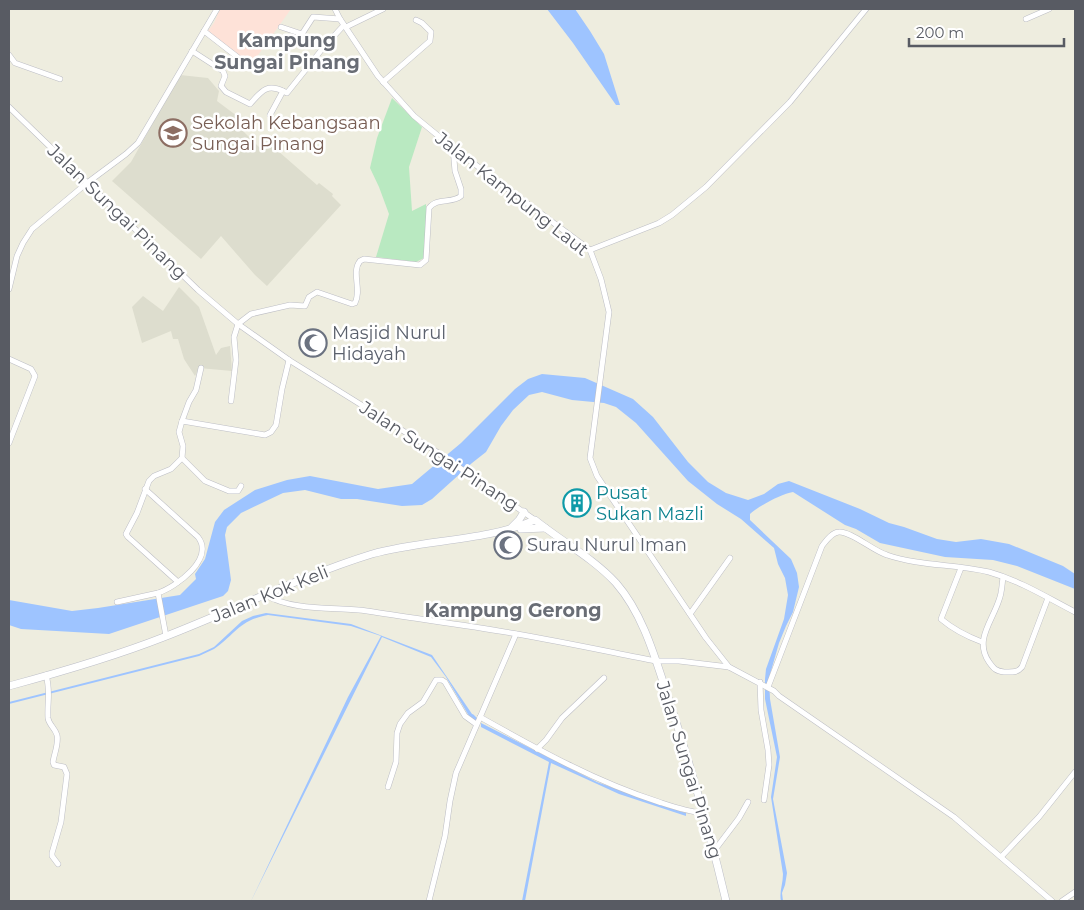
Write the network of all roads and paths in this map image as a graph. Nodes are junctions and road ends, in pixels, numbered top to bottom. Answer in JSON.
{"nodes":[{"id":1,"x":217,"y":9,"type":"edge"},
{"id":2,"x":335,"y":9,"type":"edge"},
{"id":3,"x":383,"y":9,"type":"edge"},
{"id":4,"x":866,"y":9,"type":"edge"},
{"id":5,"x":1049,"y":9,"type":"edge"},
{"id":6,"x":340,"y":19,"type":"junction"},
{"id":7,"x":1026,"y":19,"type":"dead end"},
{"id":8,"x":416,"y":20,"type":"dead end"},
{"id":9,"x":345,"y":26,"type":"junction"},
{"id":10,"x":280,"y":27,"type":"dead end"},
{"id":11,"x":204,"y":31,"type":"junction"},
{"id":12,"x":192,"y":51,"type":"junction"},
{"id":13,"x":9,"y":55,"type":"edge"},
{"id":14,"x":250,"y":66,"type":"dead end"},
{"id":15,"x":60,"y":79,"type":"dead end"},
{"id":16,"x":383,"y":82,"type":"junction"},
{"id":17,"x":283,"y":91,"type":"junction"},
{"id":18,"x":9,"y":107,"type":"edge"},
{"id":19,"x":270,"y":115,"type":"dead end"},
{"id":20,"x":453,"y":148,"type":"junction"},
{"id":21,"x":87,"y":182,"type":"junction"},
{"id":22,"x":590,"y":250,"type":"junction"},
{"id":23,"x":9,"y":289,"type":"edge"},
{"id":24,"x":238,"y":324,"type":"junction"},
{"id":25,"x":9,"y":359,"type":"edge"},
{"id":26,"x":289,"y":360,"type":"junction"},
{"id":27,"x":201,"y":368,"type":"dead end"},
{"id":28,"x":232,"y":401,"type":"dead end"},
{"id":29,"x":182,"y":421,"type":"junction"},
{"id":30,"x":9,"y":444,"type":"edge"},
{"id":31,"x":182,"y":458,"type":"junction"},
{"id":32,"x":241,"y":486,"type":"dead end"},
{"id":33,"x":145,"y":489,"type":"junction"},
{"id":34,"x":524,"y":512,"type":"junction"},
{"id":35,"x":535,"y":520,"type":"junction"},
{"id":36,"x":545,"y":528,"type":"junction"},
{"id":37,"x":510,"y":529,"type":"junction"},
{"id":38,"x":730,"y":558,"type":"dead end"},
{"id":39,"x":962,"y":568,"type":"junction"},
{"id":40,"x":1003,"y":577,"type":"junction"},
{"id":41,"x":178,"y":582,"type":"junction"},
{"id":42,"x":266,"y":595,"type":"junction"},
{"id":43,"x":158,"y":596,"type":"junction"},
{"id":44,"x":1048,"y":598,"type":"junction"},
{"id":45,"x":117,"y":602,"type":"dead end"},
{"id":46,"x":1075,"y":612,"type":"edge"},
{"id":47,"x":690,"y":614,"type":"junction"},
{"id":48,"x":165,"y":633,"type":"junction"},
{"id":49,"x":516,"y":634,"type":"junction"},
{"id":50,"x":982,"y":642,"type":"junction"},
{"id":51,"x":656,"y":660,"type":"junction"},
{"id":52,"x":730,"y":667,"type":"junction"},
{"id":53,"x":46,"y":675,"type":"junction"},
{"id":54,"x":604,"y":678,"type":"dead end"},
{"id":55,"x":764,"y":684,"type":"junction"},
{"id":56,"x":9,"y":686,"type":"edge"},
{"id":57,"x":480,"y":717,"type":"junction"},
{"id":58,"x":476,"y":724,"type":"junction"},
{"id":59,"x":537,"y":749,"type":"junction"},
{"id":60,"x":1075,"y":772,"type":"edge"},
{"id":61,"x":388,"y":787,"type":"dead end"},
{"id":62,"x":764,"y":800,"type":"dead end"},
{"id":63,"x":748,"y":802,"type":"dead end"},
{"id":64,"x":704,"y":813,"type":"junction"},
{"id":65,"x":714,"y":851,"type":"junction"},
{"id":66,"x":1001,"y":857,"type":"junction"},
{"id":67,"x":58,"y":864,"type":"dead end"},
{"id":68,"x":1075,"y":892,"type":"edge"},
{"id":69,"x":429,"y":901,"type":"edge"},
{"id":70,"x":726,"y":901,"type":"edge"},
{"id":71,"x":1052,"y":901,"type":"edge"},
{"id":72,"x":1062,"y":901,"type":"edge"}],
"edges":[{"from":1,"to":11,"type":"street"},
{"from":2,"to":6,"type":"street","name":"Jalan Kampung Laut"},
{"from":3,"to":9,"type":"street"},
{"from":4,"to":22,"type":"street"},
{"from":5,"to":7,"type":"street"},
{"from":6,"to":9,"type":"street","name":"Jalan Kampung Laut"},
{"from":6,"to":10,"type":"street"},
{"from":8,"to":16,"type":"street"},
{"from":9,"to":16,"type":"street","name":"Jalan Kampung Laut"},
{"from":9,"to":17,"type":"street"},
{"from":11,"to":12,"type":"street"},
{"from":11,"to":14,"type":"street"},
{"from":12,"to":17,"type":"street"},
{"from":12,"to":21,"type":"street"},
{"from":13,"to":15,"type":"street"},
{"from":16,"to":20,"type":"street","name":"Jalan Kampung Laut"},
{"from":17,"to":19,"type":"street"},
{"from":18,"to":21,"type":"street","name":"Jalan Sungai Pinang"},
{"from":20,"to":22,"type":"street","name":"Jalan Kampung Laut"},
{"from":20,"to":24,"type":"street"},
{"from":21,"to":23,"type":"street"},
{"from":21,"to":24,"type":"street","name":"Jalan Sungai Pinang"},
{"from":22,"to":47,"type":"street","name":"Jalan Kampung Laut"},
{"from":24,"to":26,"type":"street","name":"Jalan Sungai Pinang"},
{"from":24,"to":28,"type":"street"},
{"from":25,"to":30,"type":"street"},
{"from":26,"to":29,"type":"street"},
{"from":26,"to":34,"type":"street","name":"Jalan Sungai Pinang"},
{"from":27,"to":29,"type":"street"},
{"from":29,"to":31,"type":"street"},
{"from":31,"to":32,"type":"street"},
{"from":31,"to":33,"type":"street"},
{"from":33,"to":41,"type":"street"},
{"from":33,"to":41,"type":"street"},
{"from":34,"to":35,"type":"street","name":"Jalan Sungai Pinang"},
{"from":34,"to":37,"type":"street"},
{"from":35,"to":36,"type":"street","name":"Jalan Sungai Pinang"},
{"from":35,"to":37,"type":"street","name":"Jalan Kok Keli"},
{"from":36,"to":37,"type":"street"},
{"from":36,"to":51,"type":"street","name":"Jalan Sungai Pinang"},
{"from":37,"to":42,"type":"street","name":"Jalan Kok Keli"},
{"from":38,"to":47,"type":"street"},
{"from":39,"to":40,"type":"street"},
{"from":39,"to":50,"type":"street"},
{"from":39,"to":55,"type":"street"},
{"from":40,"to":44,"type":"street"},
{"from":40,"to":50,"type":"street"},
{"from":41,"to":43,"type":"street"},
{"from":42,"to":48,"type":"street","name":"Jalan Kok Keli"},
{"from":42,"to":49,"type":"street"},
{"from":43,"to":45,"type":"street"},
{"from":43,"to":48,"type":"street"},
{"from":44,"to":46,"type":"street"},
{"from":44,"to":50,"type":"street"},
{"from":47,"to":52,"type":"street","name":"Jalan Kampung Laut"},
{"from":48,"to":53,"type":"street","name":"Jalan Kok Keli"},
{"from":49,"to":51,"type":"street"},
{"from":49,"to":57,"type":"street"},
{"from":51,"to":52,"type":"street"},
{"from":51,"to":64,"type":"street","name":"Jalan Sungai Pinang"},
{"from":52,"to":55,"type":"street"},
{"from":53,"to":56,"type":"street","name":"Jalan Kok Keli"},
{"from":53,"to":67,"type":"street"},
{"from":54,"to":59,"type":"street"},
{"from":55,"to":62,"type":"street"},
{"from":55,"to":66,"type":"street"},
{"from":57,"to":58,"type":"street"},
{"from":57,"to":59,"type":"street"},
{"from":58,"to":61,"type":"street"},
{"from":58,"to":69,"type":"street"},
{"from":59,"to":64,"type":"street"},
{"from":60,"to":66,"type":"street"},
{"from":63,"to":65,"type":"street"},
{"from":64,"to":65,"type":"street","name":"Jalan Sungai Pinang"},
{"from":65,"to":70,"type":"street","name":"Jalan Sungai Pinang"},
{"from":66,"to":71,"type":"street"},
{"from":68,"to":72,"type":"street"}]}
